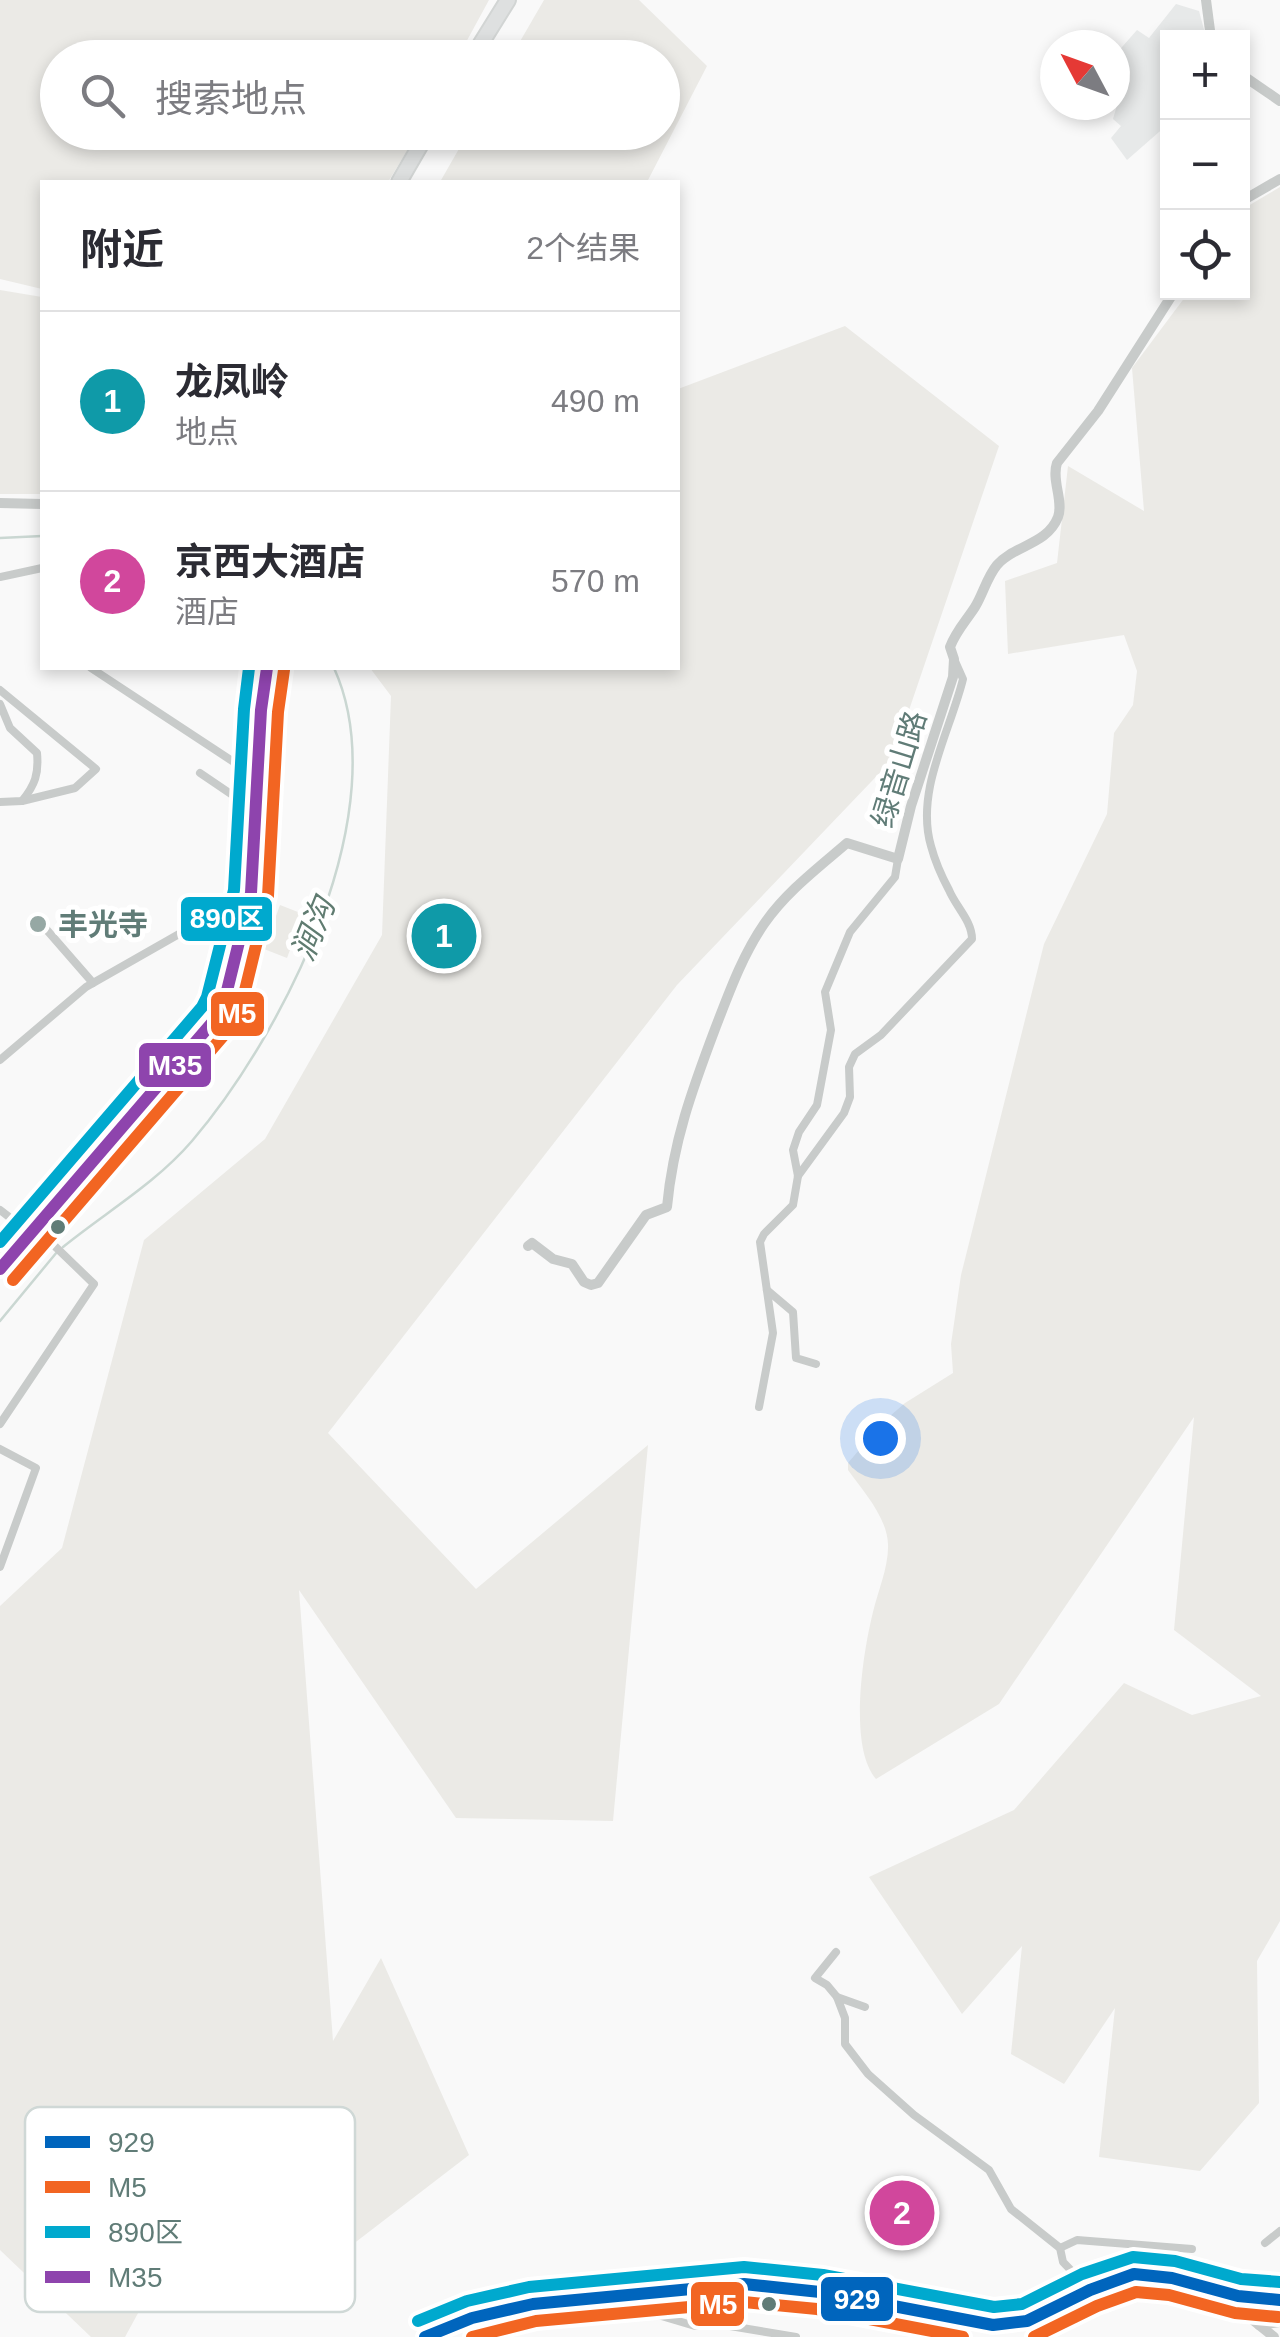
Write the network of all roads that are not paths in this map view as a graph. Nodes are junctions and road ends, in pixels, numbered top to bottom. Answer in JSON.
{"nodes":[{"id":1,"x":508,"y":0,"type":"edge"},
{"id":2,"x":1206,"y":0,"type":"edge"},
{"id":3,"x":1210,"y":30,"type":"edge"},
{"id":4,"x":483,"y":40,"type":"edge"},
{"id":5,"x":1250,"y":80,"type":"edge"},
{"id":6,"x":1280,"y":101,"type":"edge"},
{"id":7,"x":418,"y":150,"type":"edge"},
{"id":8,"x":1280,"y":178,"type":"edge"},
{"id":9,"x":400,"y":180,"type":"edge"},
{"id":10,"x":1250,"y":196,"type":"edge"},
{"id":11,"x":1169,"y":300,"type":"edge"},
{"id":12,"x":0,"y":503,"type":"edge"},
{"id":13,"x":40,"y":504,"type":"edge"},
{"id":14,"x":40,"y":568,"type":"edge"},
{"id":15,"x":0,"y":577,"type":"edge"},
{"id":16,"x":954,"y":658,"type":"junction"},
{"id":17,"x":94,"y":670,"type":"edge"},
{"id":18,"x":267,"y":670,"type":"edge"},
{"id":19,"x":0,"y":690,"type":"edge"},
{"id":20,"x":0,"y":704,"type":"edge"},
{"id":21,"x":200,"y":773,"type":"dead end"},
{"id":22,"x":258,"y":778,"type":"junction"},
{"id":23,"x":22,"y":801,"type":"junction"},
{"id":24,"x":0,"y":802,"type":"edge"},
{"id":25,"x":256,"y":811,"type":"junction"},
{"id":26,"x":898,"y":859,"type":"junction"},
{"id":27,"x":251,"y":893,"type":"junction"},
{"id":28,"x":46,"y":930,"type":"dead end"},
{"id":29,"x":93,"y":983,"type":"junction"},
{"id":30,"x":0,"y":1060,"type":"edge"},
{"id":31,"x":798,"y":1176,"type":"junction"},
{"id":32,"x":0,"y":1210,"type":"edge"},
{"id":33,"x":33,"y":1231,"type":"junction"},
{"id":34,"x":528,"y":1246,"type":"dead end"},
{"id":35,"x":0,"y":1269,"type":"edge"},
{"id":36,"x":767,"y":1290,"type":"junction"},
{"id":37,"x":816,"y":1364,"type":"dead end"},
{"id":38,"x":758,"y":1408,"type":"dead end"},
{"id":39,"x":0,"y":1424,"type":"edge"},
{"id":40,"x":0,"y":1449,"type":"edge"},
{"id":41,"x":0,"y":1567,"type":"edge"},
{"id":42,"x":836,"y":1952,"type":"dead end"},
{"id":43,"x":836,"y":1998,"type":"junction"},
{"id":44,"x":865,"y":2007,"type":"dead end"},
{"id":45,"x":1280,"y":2231,"type":"edge"},
{"id":46,"x":1264,"y":2243,"type":"dead end"},
{"id":47,"x":1060,"y":2248,"type":"junction"},
{"id":48,"x":1192,"y":2249,"type":"dead end"},
{"id":49,"x":731,"y":2285,"type":"junction"},
{"id":50,"x":1090,"y":2290,"type":"junction"},
{"id":51,"x":625,"y":2294,"type":"junction"},
{"id":52,"x":1238,"y":2296,"type":"junction"},
{"id":53,"x":1280,"y":2300,"type":"edge"},
{"id":54,"x":1280,"y":2322,"type":"edge"},
{"id":55,"x":724,"y":2325,"type":"junction"},
{"id":56,"x":1259,"y":2325,"type":"junction"},
{"id":57,"x":425,"y":2337,"type":"edge"},
{"id":58,"x":796,"y":2337,"type":"edge"},
{"id":59,"x":1274,"y":2337,"type":"edge"}],
"edges":[{"from":1,"to":4,"type":"highway"},
{"from":2,"to":3,"type":"street"},
{"from":5,"to":6,"type":"street"},
{"from":7,"to":9,"type":"highway"},
{"from":8,"to":10,"type":"street"},
{"from":11,"to":16,"type":"street","name":"绿音山路"},
{"from":12,"to":13,"type":"street"},
{"from":14,"to":15,"type":"street"},
{"from":16,"to":26,"type":"street","name":"绿音山路"},
{"from":16,"to":31,"type":"street"},
{"from":17,"to":22,"type":"street"},
{"from":18,"to":22,"type":"highway"},
{"from":19,"to":23,"type":"street"},
{"from":20,"to":23,"type":"street"},
{"from":21,"to":25,"type":"street"},
{"from":22,"to":25,"type":"highway"},
{"from":23,"to":24,"type":"street"},
{"from":25,"to":27,"type":"highway"},
{"from":26,"to":31,"type":"street"},
{"from":26,"to":34,"type":"street","name":"绿音山路"},
{"from":27,"to":29,"type":"street"},
{"from":27,"to":33,"type":"highway"},
{"from":28,"to":29,"type":"street"},
{"from":29,"to":30,"type":"street"},
{"from":31,"to":36,"type":"street"},
{"from":32,"to":33,"type":"street"},
{"from":33,"to":35,"type":"highway"},
{"from":33,"to":39,"type":"street"},
{"from":36,"to":37,"type":"street"},
{"from":36,"to":38,"type":"street"},
{"from":40,"to":41,"type":"street"},
{"from":42,"to":43,"type":"street"},
{"from":43,"to":44,"type":"street"},
{"from":43,"to":47,"type":"street"},
{"from":45,"to":46,"type":"street"},
{"from":47,"to":48,"type":"street"},
{"from":47,"to":50,"type":"street"},
{"from":49,"to":50,"type":"main road"},
{"from":49,"to":51,"type":"main road"},
{"from":49,"to":55,"type":"street"},
{"from":50,"to":52,"type":"main road"},
{"from":51,"to":55,"type":"street"},
{"from":51,"to":57,"type":"main road"},
{"from":52,"to":53,"type":"main road"},
{"from":52,"to":56,"type":"street"},
{"from":54,"to":56,"type":"street"},
{"from":55,"to":58,"type":"street"},
{"from":56,"to":59,"type":"street"}]}
